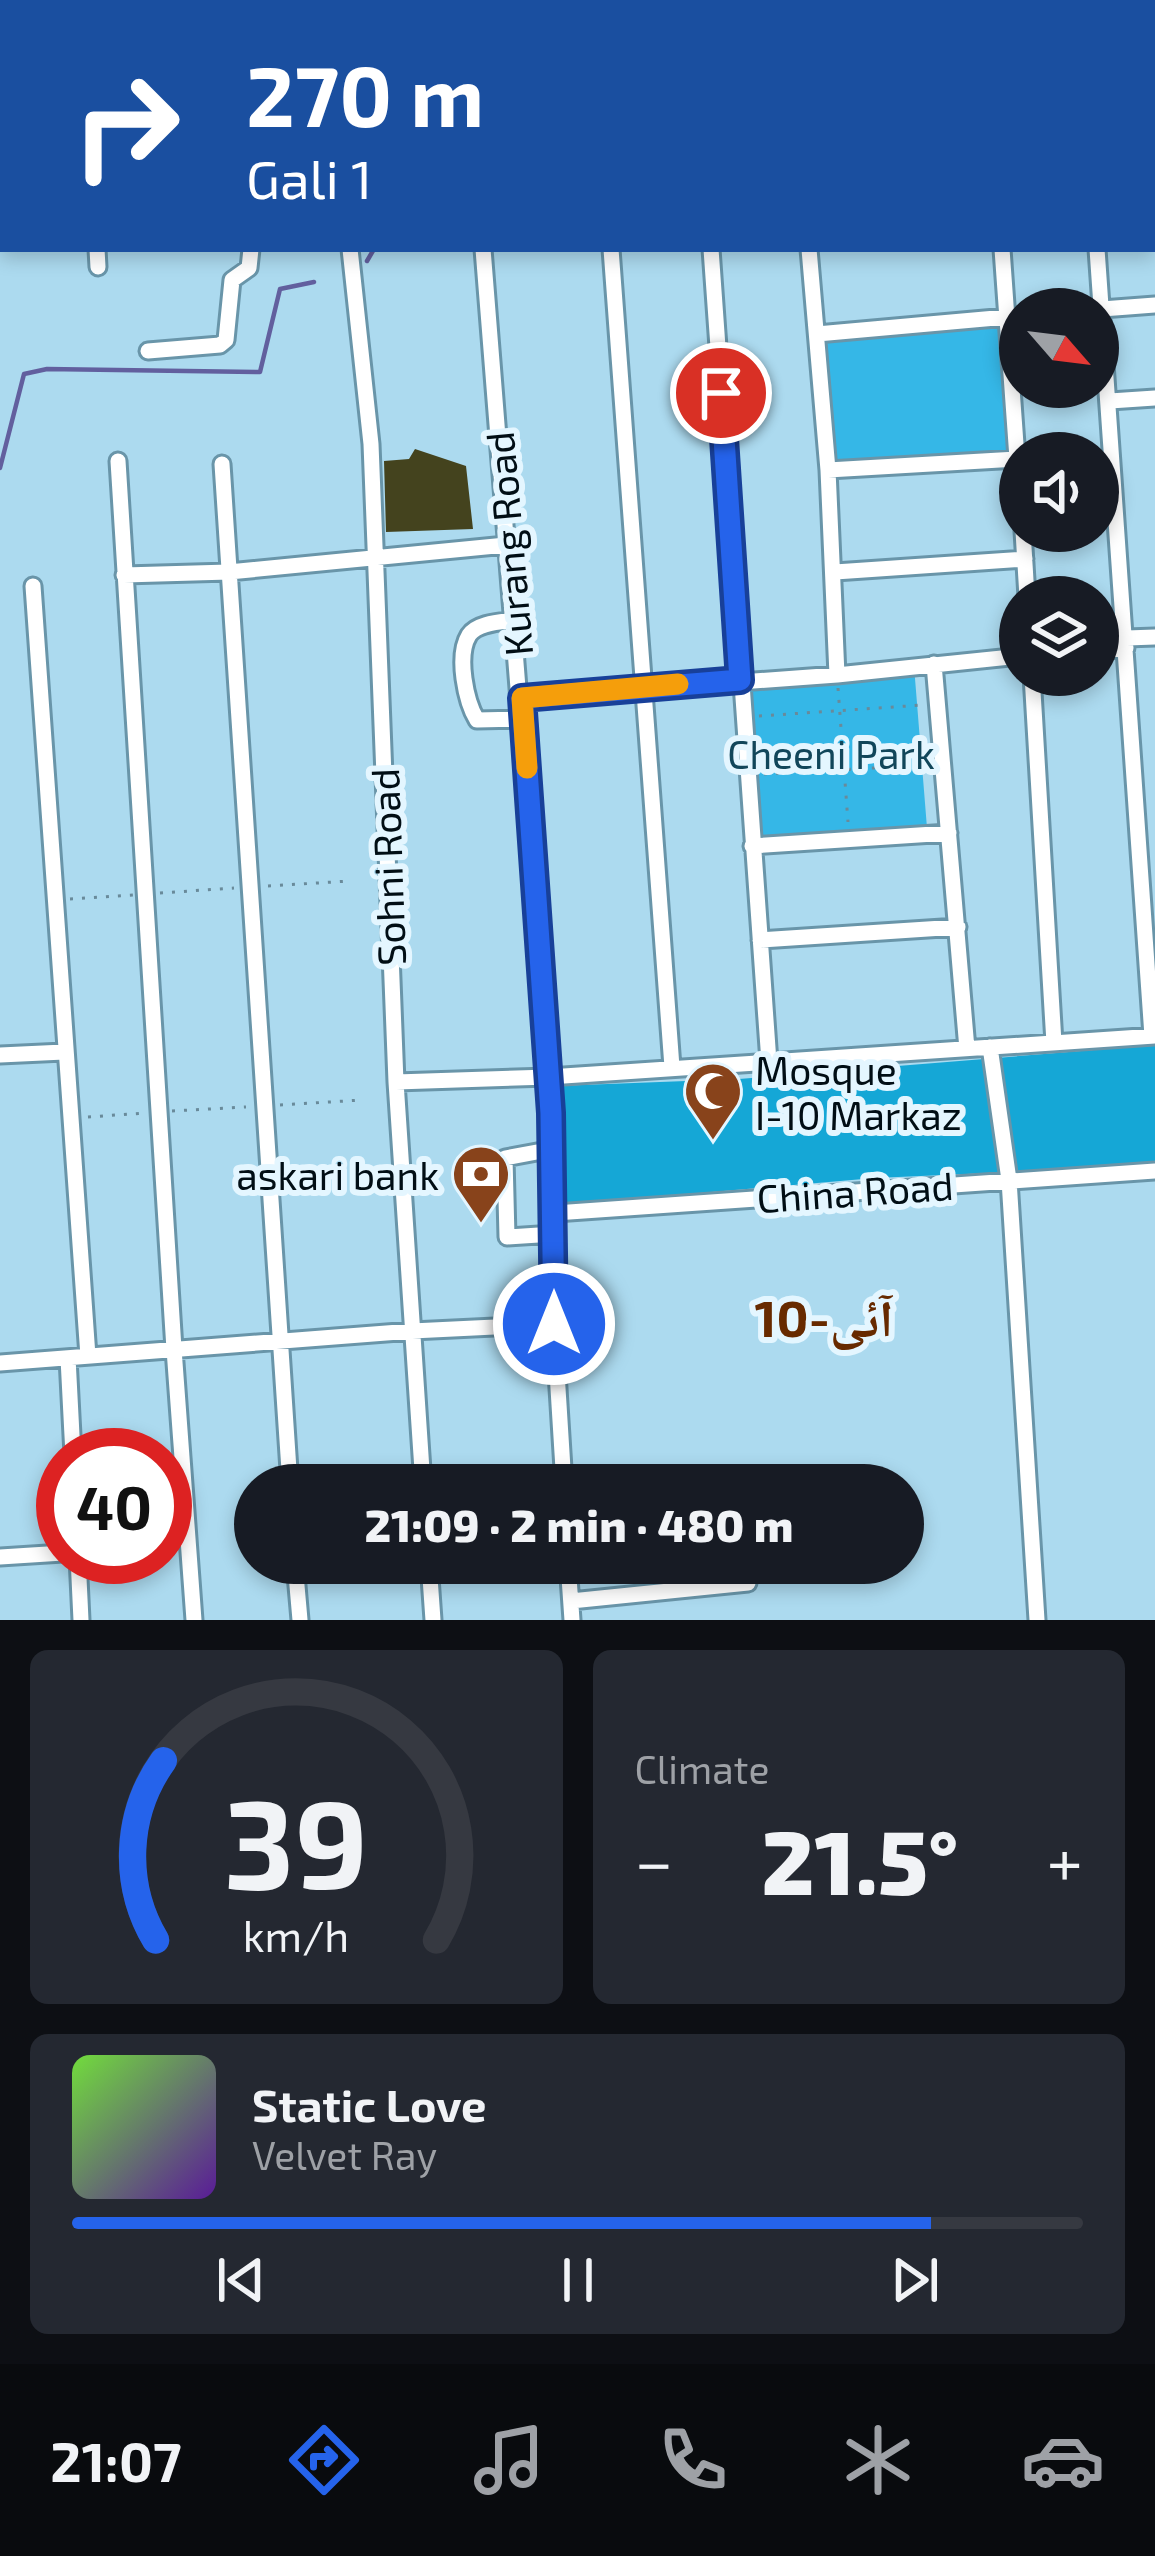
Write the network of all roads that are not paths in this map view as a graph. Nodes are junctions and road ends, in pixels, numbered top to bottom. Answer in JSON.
{"nodes":[{"id":1,"x":97,"y":252,"type":"edge"},
{"id":2,"x":251,"y":252,"type":"edge"},
{"id":3,"x":350,"y":252,"type":"edge"},
{"id":4,"x":483,"y":252,"type":"edge"},
{"id":5,"x":611,"y":252,"type":"edge"},
{"id":6,"x":711,"y":252,"type":"edge"},
{"id":7,"x":808,"y":252,"type":"edge"},
{"id":8,"x":1002,"y":252,"type":"edge"},
{"id":9,"x":1097,"y":252,"type":"edge"},
{"id":10,"x":98,"y":267,"type":"dead end"},
{"id":11,"x":1005,"y":288,"type":"edge"},
{"id":12,"x":1100,"y":288,"type":"edge"},
{"id":13,"x":1155,"y":305,"type":"edge"},
{"id":14,"x":1119,"y":308,"type":"edge"},
{"id":15,"x":999,"y":317,"type":"edge"},
{"id":16,"x":817,"y":334,"type":"junction"},
{"id":17,"x":148,"y":351,"type":"dead end"},
{"id":18,"x":1155,"y":398,"type":"edge"},
{"id":19,"x":1119,"y":400,"type":"edge"},
{"id":20,"x":1110,"y":408,"type":"edge"},
{"id":21,"x":999,"y":460,"type":"edge"},
{"id":22,"x":118,"y":461,"type":"dead end"},
{"id":23,"x":222,"y":464,"type":"dead end"},
{"id":24,"x":828,"y":470,"type":"junction"},
{"id":25,"x":506,"y":545,"type":"junction"},
{"id":26,"x":1024,"y":552,"type":"edge"},
{"id":27,"x":375,"y":556,"type":"junction"},
{"id":28,"x":1025,"y":559,"type":"junction"},
{"id":29,"x":229,"y":572,"type":"junction"},
{"id":30,"x":835,"y":572,"type":"junction"},
{"id":31,"x":124,"y":574,"type":"junction"},
{"id":32,"x":1026,"y":576,"type":"edge"},
{"id":33,"x":33,"y":586,"type":"dead end"},
{"id":34,"x":514,"y":620,"type":"junction"},
{"id":35,"x":1155,"y":637,"type":"edge"},
{"id":36,"x":1126,"y":643,"type":"junction"},
{"id":37,"x":1119,"y":645,"type":"edge"},
{"id":38,"x":999,"y":658,"type":"edge"},
{"id":39,"x":934,"y":664,"type":"junction"},
{"id":40,"x":837,"y":675,"type":"junction"},
{"id":41,"x":740,"y":680,"type":"junction"},
{"id":42,"x":642,"y":686,"type":"junction"},
{"id":43,"x":1033,"y":696,"type":"edge"},
{"id":44,"x":522,"y":698,"type":"junction"},
{"id":45,"x":523,"y":719,"type":"junction"},
{"id":46,"x":949,"y":833,"type":"junction"},
{"id":47,"x":752,"y":846,"type":"junction"},
{"id":48,"x":958,"y":927,"type":"junction"},
{"id":49,"x":760,"y":940,"type":"junction"},
{"id":50,"x":1154,"y":1036,"type":"edge"},
{"id":51,"x":1054,"y":1043,"type":"junction"},
{"id":52,"x":990,"y":1047,"type":"junction"},
{"id":53,"x":967,"y":1049,"type":"junction"},
{"id":54,"x":64,"y":1052,"type":"junction"},
{"id":55,"x":0,"y":1055,"type":"edge"},
{"id":56,"x":769,"y":1062,"type":"junction"},
{"id":57,"x":672,"y":1067,"type":"junction"},
{"id":58,"x":549,"y":1077,"type":"junction"},
{"id":59,"x":396,"y":1082,"type":"junction"},
{"id":60,"x":553,"y":1149,"type":"junction"},
{"id":61,"x":1155,"y":1172,"type":"edge"},
{"id":62,"x":1009,"y":1180,"type":"junction"},
{"id":63,"x":555,"y":1214,"type":"junction"},
{"id":64,"x":554,"y":1234,"type":"junction"},
{"id":65,"x":554,"y":1324,"type":"junction"},
{"id":66,"x":412,"y":1331,"type":"junction"},
{"id":67,"x":279,"y":1342,"type":"junction"},
{"id":68,"x":174,"y":1349,"type":"junction"},
{"id":69,"x":88,"y":1356,"type":"junction"},
{"id":70,"x":68,"y":1358,"type":"junction"},
{"id":71,"x":0,"y":1363,"type":"edge"},
{"id":72,"x":72,"y":1428,"type":"edge"},
{"id":73,"x":288,"y":1464,"type":"edge"},
{"id":74,"x":422,"y":1464,"type":"edge"},
{"id":75,"x":563,"y":1464,"type":"edge"},
{"id":76,"x":36,"y":1555,"type":"edge"},
{"id":77,"x":0,"y":1557,"type":"edge"},
{"id":78,"x":79,"y":1584,"type":"edge"},
{"id":79,"x":297,"y":1584,"type":"edge"},
{"id":80,"x":430,"y":1584,"type":"edge"},
{"id":81,"x":570,"y":1584,"type":"edge"},
{"id":82,"x":738,"y":1584,"type":"edge"},
{"id":83,"x":571,"y":1601,"type":"junction"},
{"id":84,"x":81,"y":1620,"type":"edge"},
{"id":85,"x":194,"y":1620,"type":"edge"},
{"id":86,"x":300,"y":1620,"type":"edge"},
{"id":87,"x":433,"y":1620,"type":"edge"},
{"id":88,"x":572,"y":1620,"type":"edge"},
{"id":89,"x":1037,"y":1620,"type":"edge"}],
"edges":[{"from":1,"to":10,"type":"street"},
{"from":2,"to":17,"type":"street"},
{"from":3,"to":27,"type":"street","name":"Sohni Road"},
{"from":4,"to":25,"type":"street","name":"Kurang Road"},
{"from":5,"to":42,"type":"street"},
{"from":6,"to":41,"type":"street"},
{"from":7,"to":16,"type":"street"},
{"from":8,"to":11,"type":"street"},
{"from":9,"to":12,"type":"street"},
{"from":13,"to":14,"type":"street"},
{"from":15,"to":16,"type":"street"},
{"from":16,"to":24,"type":"street"},
{"from":18,"to":19,"type":"street"},
{"from":20,"to":36,"type":"street"},
{"from":21,"to":24,"type":"street"},
{"from":22,"to":31,"type":"street"},
{"from":23,"to":29,"type":"street"},
{"from":24,"to":30,"type":"street"},
{"from":25,"to":27,"type":"street"},
{"from":25,"to":34,"type":"street","name":"Kurang Road"},
{"from":26,"to":28,"type":"street"},
{"from":27,"to":29,"type":"street"},
{"from":27,"to":59,"type":"street","name":"Sohni Road"},
{"from":28,"to":30,"type":"street"},
{"from":28,"to":32,"type":"street"},
{"from":29,"to":31,"type":"street"},
{"from":29,"to":67,"type":"street"},
{"from":30,"to":40,"type":"street"},
{"from":31,"to":68,"type":"street"},
{"from":33,"to":54,"type":"street"},
{"from":34,"to":44,"type":"street","name":"Kurang Road"},
{"from":34,"to":45,"type":"street"},
{"from":35,"to":36,"type":"street"},
{"from":36,"to":37,"type":"street"},
{"from":36,"to":50,"type":"street"},
{"from":38,"to":39,"type":"street"},
{"from":39,"to":40,"type":"street"},
{"from":39,"to":46,"type":"street"},
{"from":40,"to":41,"type":"street"},
{"from":41,"to":42,"type":"street"},
{"from":41,"to":47,"type":"street"},
{"from":42,"to":44,"type":"street"},
{"from":42,"to":57,"type":"street"},
{"from":43,"to":51,"type":"street"},
{"from":44,"to":45,"type":"street","name":"Kurang Road"},
{"from":45,"to":58,"type":"street","name":"Kurang Road"},
{"from":46,"to":47,"type":"street"},
{"from":46,"to":48,"type":"street"},
{"from":47,"to":49,"type":"street"},
{"from":48,"to":49,"type":"street"},
{"from":48,"to":53,"type":"street"},
{"from":49,"to":56,"type":"street"},
{"from":50,"to":51,"type":"street"},
{"from":51,"to":52,"type":"street"},
{"from":52,"to":53,"type":"street"},
{"from":52,"to":62,"type":"street"},
{"from":53,"to":56,"type":"street"},
{"from":54,"to":55,"type":"street"},
{"from":54,"to":69,"type":"street"},
{"from":56,"to":57,"type":"street"},
{"from":57,"to":58,"type":"street"},
{"from":58,"to":59,"type":"street"},
{"from":58,"to":60,"type":"street","name":"Kurang Road"},
{"from":59,"to":66,"type":"street","name":"Sohni Road"},
{"from":60,"to":63,"type":"street","name":"Kurang Road"},
{"from":60,"to":64,"type":"street"},
{"from":61,"to":62,"type":"street","name":"China Road"},
{"from":62,"to":63,"type":"street","name":"China Road"},
{"from":62,"to":89,"type":"street"},
{"from":63,"to":64,"type":"street","name":"Kurang Road"},
{"from":64,"to":65,"type":"street","name":"Kurang Road"},
{"from":65,"to":66,"type":"street"},
{"from":65,"to":75,"type":"street","name":"Kurang Road"},
{"from":66,"to":67,"type":"street"},
{"from":66,"to":74,"type":"street","name":"Sohni Road"},
{"from":67,"to":68,"type":"street"},
{"from":67,"to":73,"type":"street"},
{"from":68,"to":69,"type":"street"},
{"from":68,"to":85,"type":"street"},
{"from":69,"to":70,"type":"street"},
{"from":70,"to":71,"type":"street"},
{"from":70,"to":72,"type":"street"},
{"from":76,"to":77,"type":"street"},
{"from":78,"to":84,"type":"street"},
{"from":79,"to":86,"type":"street"},
{"from":80,"to":87,"type":"street"},
{"from":81,"to":83,"type":"street"},
{"from":82,"to":83,"type":"street"},
{"from":83,"to":88,"type":"street"}]}
